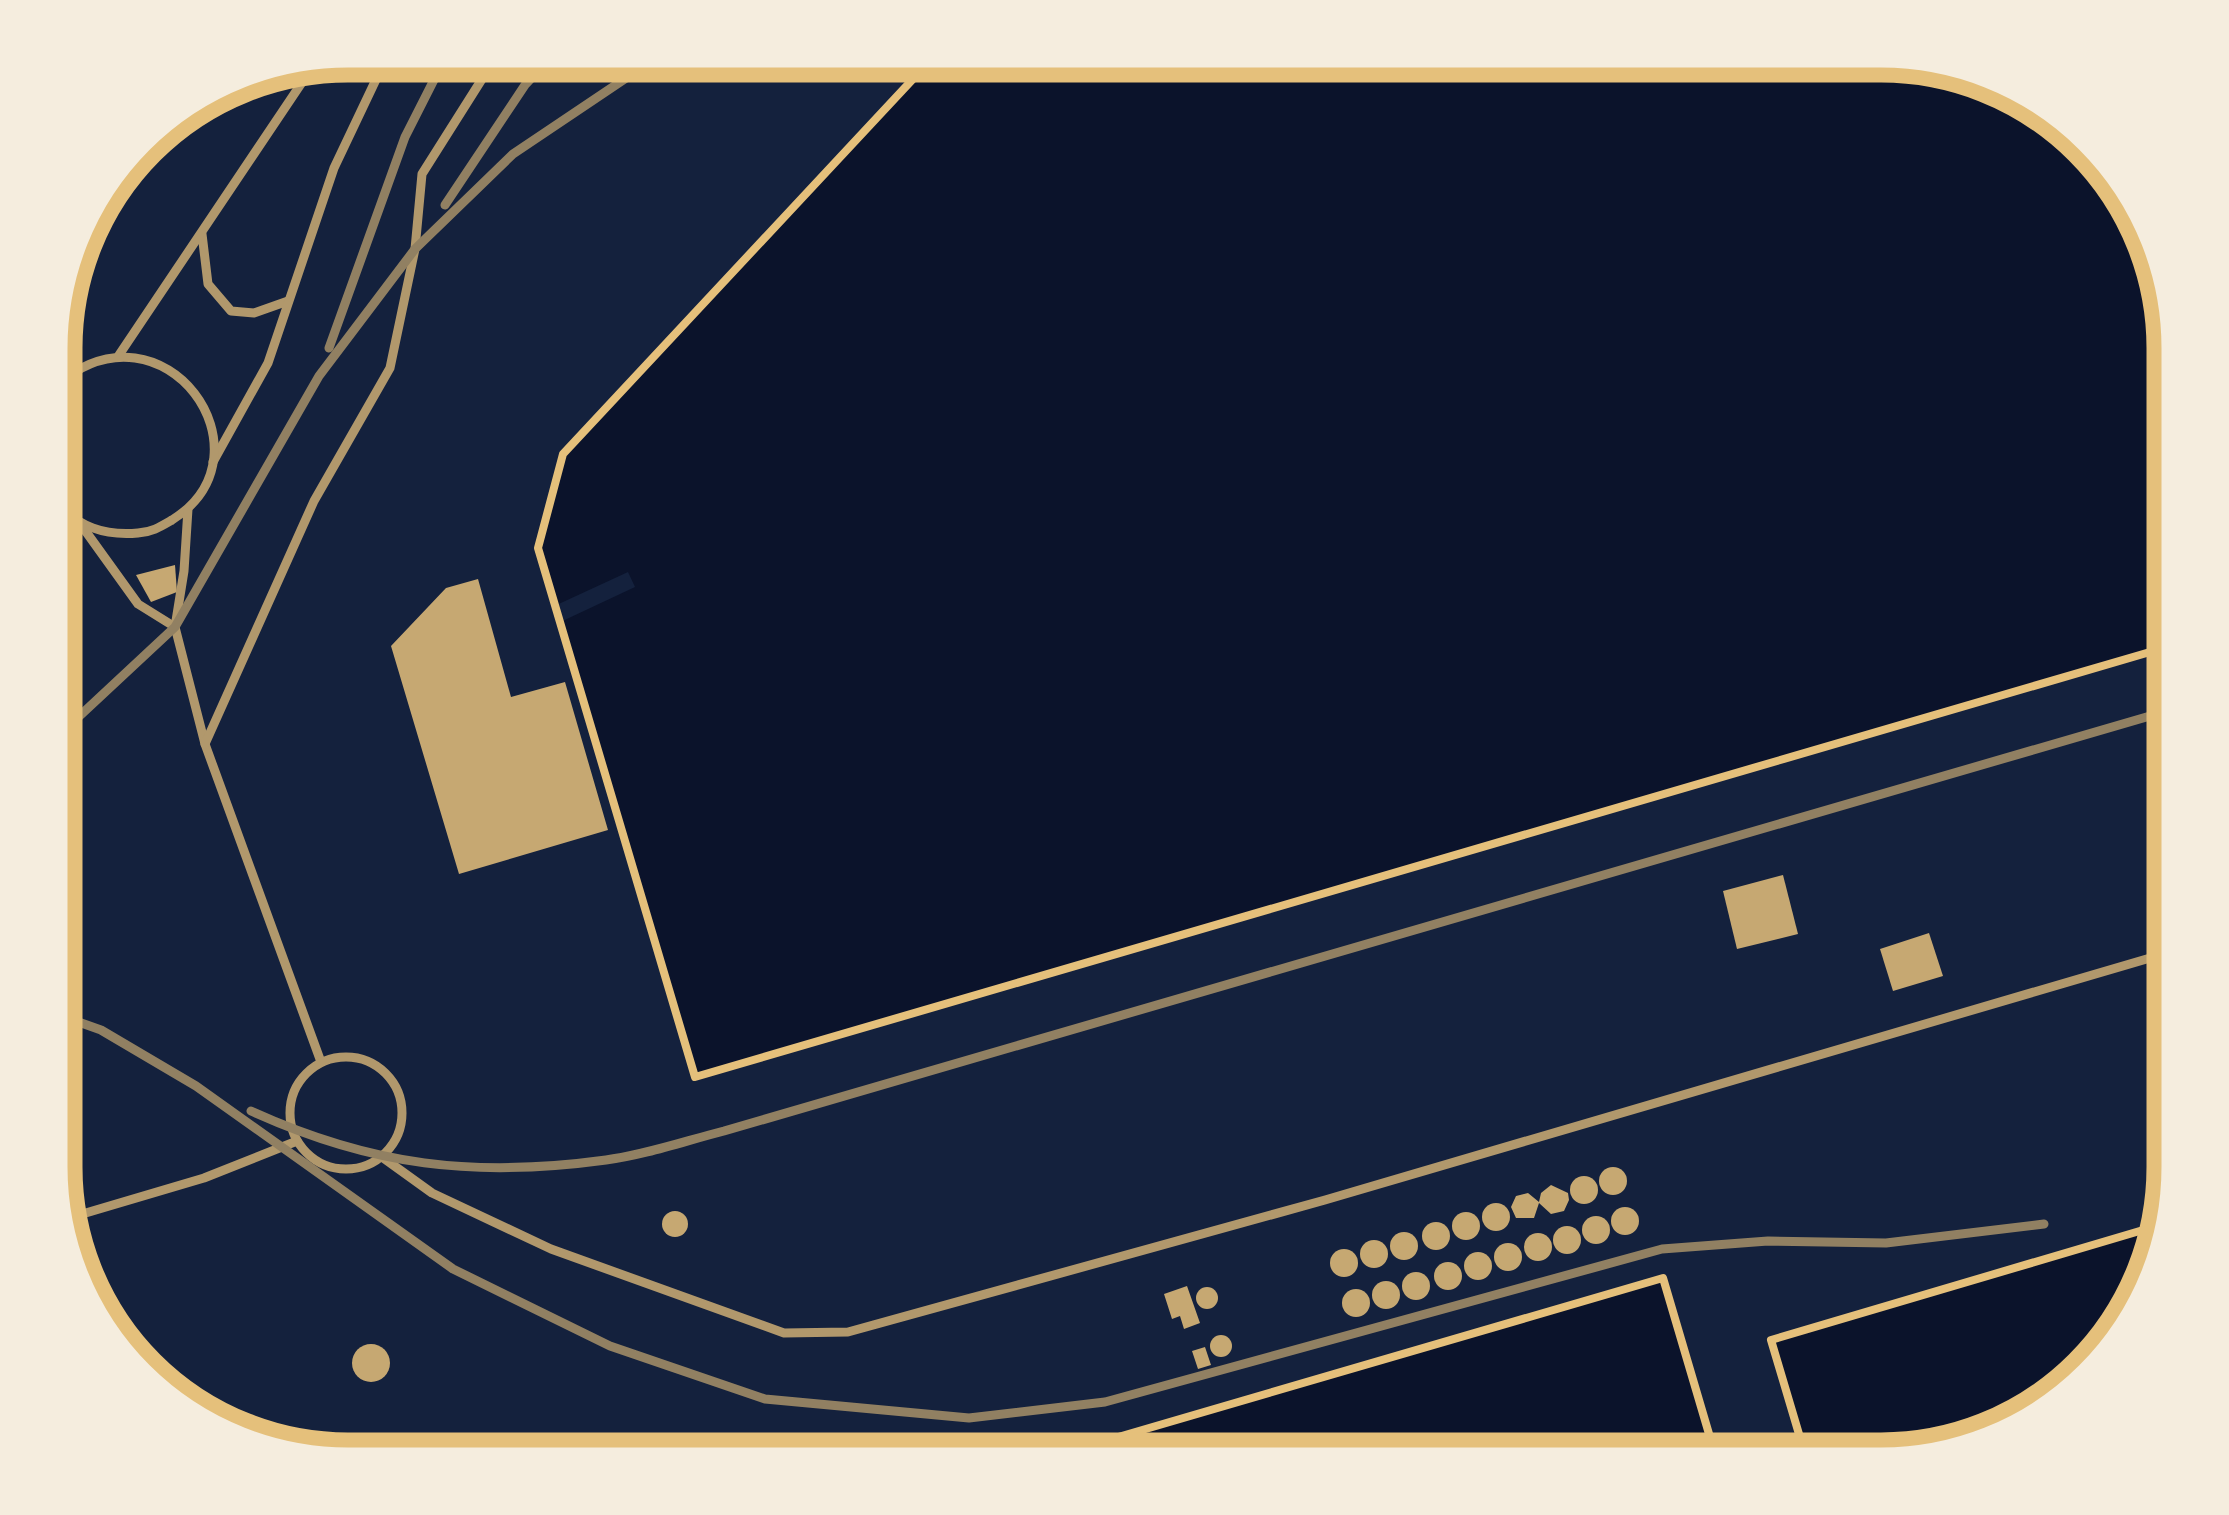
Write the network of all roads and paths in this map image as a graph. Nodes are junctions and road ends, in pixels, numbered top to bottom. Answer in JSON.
{"nodes":[{"id":1,"x":379,"y":75,"type":"edge"},
{"id":2,"x":485,"y":75,"type":"edge"},
{"id":3,"x":917,"y":75,"type":"edge"},
{"id":4,"x":305,"y":78,"type":"edge"},
{"id":5,"x":202,"y":234,"type":"junction"},
{"id":6,"x":289,"y":301,"type":"junction"},
{"id":7,"x":119,"y":355,"type":"junction"},
{"id":8,"x":77,"y":368,"type":"edge"},
{"id":9,"x":213,"y":462,"type":"junction"},
{"id":10,"x":188,"y":509,"type":"junction"},
{"id":11,"x":75,"y":519,"type":"edge"},
{"id":12,"x":75,"y":520,"type":"edge"},
{"id":13,"x":175,"y":627,"type":"junction"},
{"id":14,"x":2153,"y":651,"type":"edge"},
{"id":15,"x":205,"y":744,"type":"junction"},
{"id":16,"x":2153,"y":958,"type":"edge"},
{"id":17,"x":321,"y":1062,"type":"junction"},
{"id":18,"x":297,"y":1141,"type":"junction"},
{"id":19,"x":382,"y":1157,"type":"junction"},
{"id":20,"x":79,"y":1215,"type":"edge"},
{"id":21,"x":2147,"y":1229,"type":"edge"},
{"id":22,"x":1711,"y":1439,"type":"edge"},
{"id":23,"x":1800,"y":1439,"type":"edge"},
{"id":24,"x":1110,"y":1440,"type":"edge"}],
"edges":[{"from":1,"to":6,"type":"lane"},
{"from":2,"to":15,"type":"lane"},
{"from":3,"to":14,"type":"path"},
{"from":4,"to":5,"type":"lane"},
{"from":5,"to":6,"type":"lane"},
{"from":5,"to":7,"type":"lane"},
{"from":6,"to":9,"type":"lane"},
{"from":7,"to":8,"type":"lane"},
{"from":7,"to":9,"type":"lane"},
{"from":9,"to":10,"type":"lane"},
{"from":10,"to":11,"type":"lane"},
{"from":10,"to":13,"type":"lane"},
{"from":12,"to":13,"type":"lane"},
{"from":13,"to":15,"type":"lane"},
{"from":15,"to":17,"type":"lane"},
{"from":16,"to":19,"type":"lane"},
{"from":17,"to":18,"type":"lane"},
{"from":17,"to":19,"type":"lane"},
{"from":18,"to":19,"type":"lane"},
{"from":18,"to":20,"type":"lane"},
{"from":21,"to":23,"type":"path"},
{"from":22,"to":24,"type":"path"}]}
